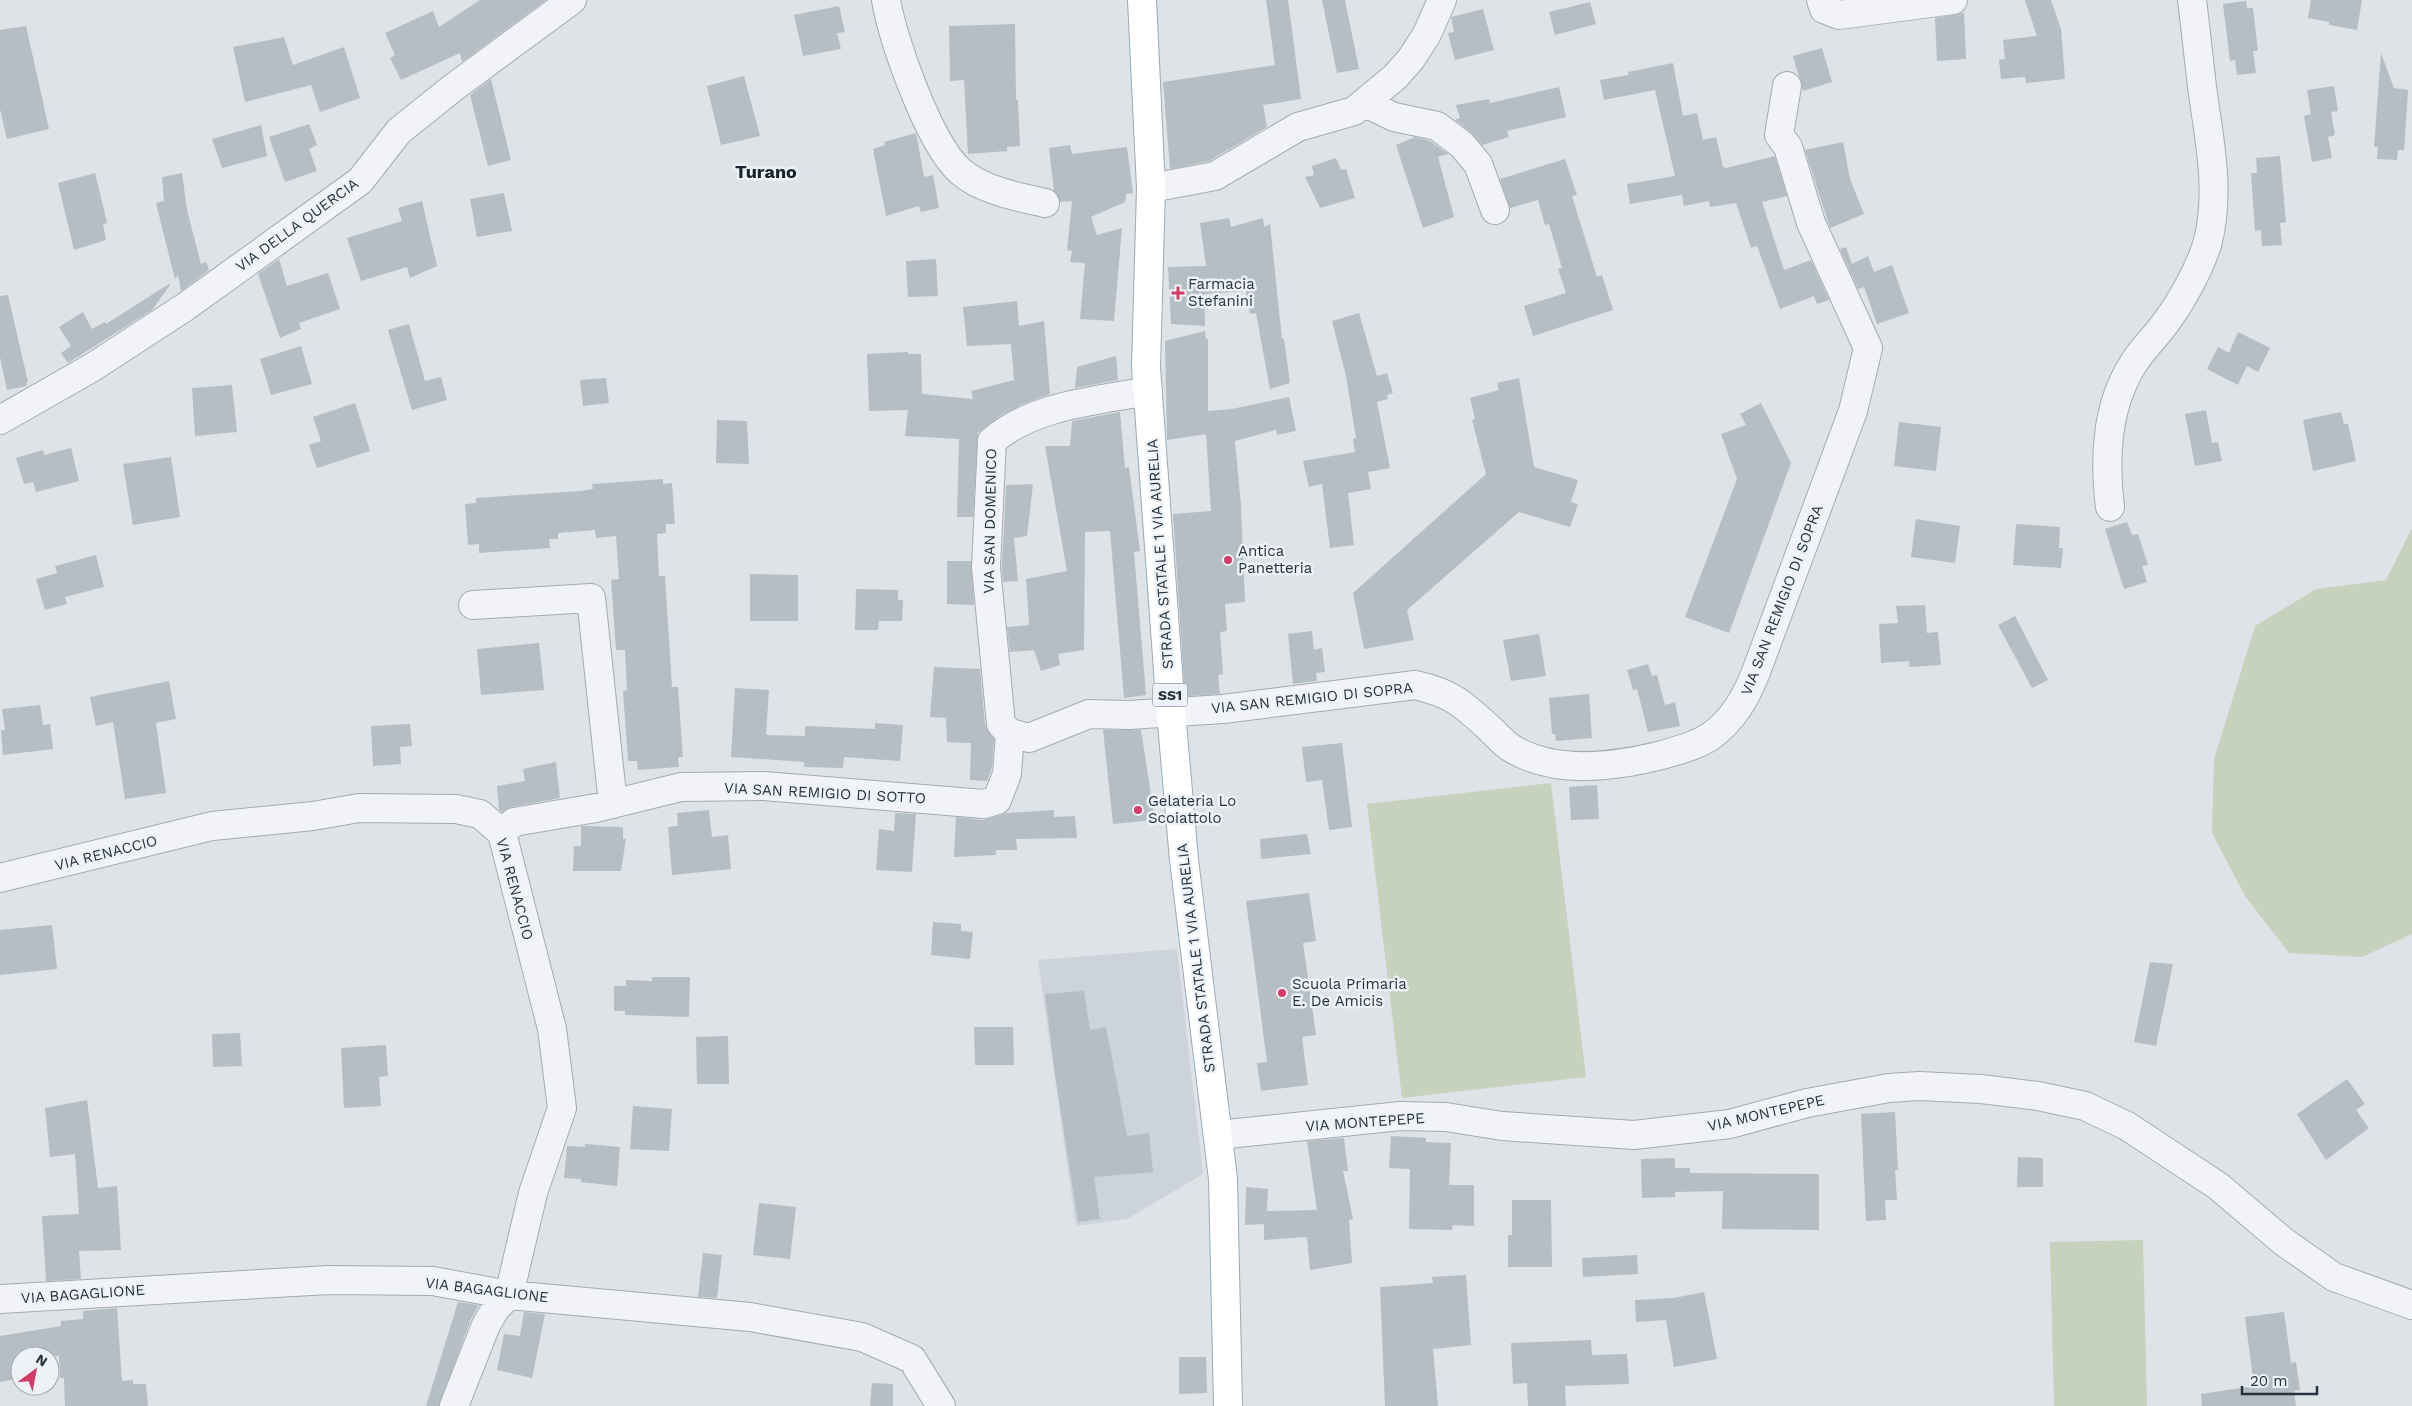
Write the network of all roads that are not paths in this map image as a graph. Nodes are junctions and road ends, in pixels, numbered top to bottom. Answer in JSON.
{"nodes":[{"id":1,"x":572,"y":0,"type":"edge"},
{"id":2,"x":886,"y":0,"type":"edge"},
{"id":3,"x":1142,"y":0,"type":"edge"},
{"id":4,"x":1442,"y":0,"type":"edge"},
{"id":5,"x":1821,"y":0,"type":"edge"},
{"id":6,"x":1953,"y":0,"type":"edge"},
{"id":7,"x":2192,"y":0,"type":"edge"},
{"id":8,"x":1788,"y":86,"type":"dead end"},
{"id":9,"x":1365,"y":103,"type":"junction"},
{"id":10,"x":1150,"y":188,"type":"junction"},
{"id":11,"x":1045,"y":203,"type":"dead end"},
{"id":12,"x":1495,"y":210,"type":"dead end"},
{"id":13,"x":1148,"y":390,"type":"junction"},
{"id":14,"x":0,"y":420,"type":"edge"},
{"id":15,"x":2110,"y":507,"type":"dead end"},
{"id":16,"x":474,"y":605,"type":"dead end"},
{"id":17,"x":1171,"y":712,"type":"junction"},
{"id":18,"x":1010,"y":733,"type":"junction"},
{"id":19,"x":613,"y":804,"type":"junction"},
{"id":20,"x":502,"y":834,"type":"junction"},
{"id":21,"x":0,"y":878,"type":"edge"},
{"id":22,"x":1218,"y":1135,"type":"junction"},
{"id":23,"x":509,"y":1294,"type":"junction"},
{"id":24,"x":0,"y":1299,"type":"edge"},
{"id":25,"x":2412,"y":1305,"type":"edge"},
{"id":26,"x":454,"y":1406,"type":"edge"},
{"id":27,"x":941,"y":1406,"type":"edge"},
{"id":28,"x":1228,"y":1406,"type":"edge"}],
"edges":[{"from":1,"to":14,"type":"street","name":"VIA DELLA QUERCIA"},
{"from":2,"to":11,"type":"street"},
{"from":3,"to":10,"type":"main road","name":"STRADA STATALE 1 VIA AURELIA","number":"SS1"},
{"from":4,"to":9,"type":"street"},
{"from":5,"to":6,"type":"street"},
{"from":7,"to":15,"type":"street"},
{"from":8,"to":17,"type":"street","name":"VIA SAN REMIGIO DI SOPRA"},
{"from":9,"to":10,"type":"street"},
{"from":9,"to":12,"type":"street"},
{"from":10,"to":13,"type":"main road","name":"STRADA STATALE 1 VIA AURELIA","number":"SS1"},
{"from":13,"to":17,"type":"main road","name":"STRADA STATALE 1 VIA AURELIA","number":"SS1"},
{"from":13,"to":18,"type":"street","name":"VIA SAN DOMENICO"},
{"from":16,"to":19,"type":"street"},
{"from":17,"to":18,"type":"street"},
{"from":17,"to":22,"type":"main road","name":"STRADA STATALE 1 VIA AURELIA","number":"SS1"},
{"from":18,"to":19,"type":"street","name":"VIA SAN REMIGIO DI SOTTO"},
{"from":19,"to":20,"type":"street","name":"VIA SAN REMIGIO DI SOTTO"},
{"from":20,"to":21,"type":"street","name":"VIA RENACCIO"},
{"from":20,"to":23,"type":"street","name":"VIA RENACCIO"},
{"from":22,"to":25,"type":"street","name":"VIA MONTEPEPE"},
{"from":22,"to":28,"type":"main road","name":"STRADA STATALE 1 VIA AURELIA","number":"SS1"},
{"from":23,"to":24,"type":"street","name":"VIA BAGAGLIONE"},
{"from":23,"to":26,"type":"street","name":"VIA RENACCIO"},
{"from":23,"to":27,"type":"street","name":"VIA BAGAGLIONE"}]}
